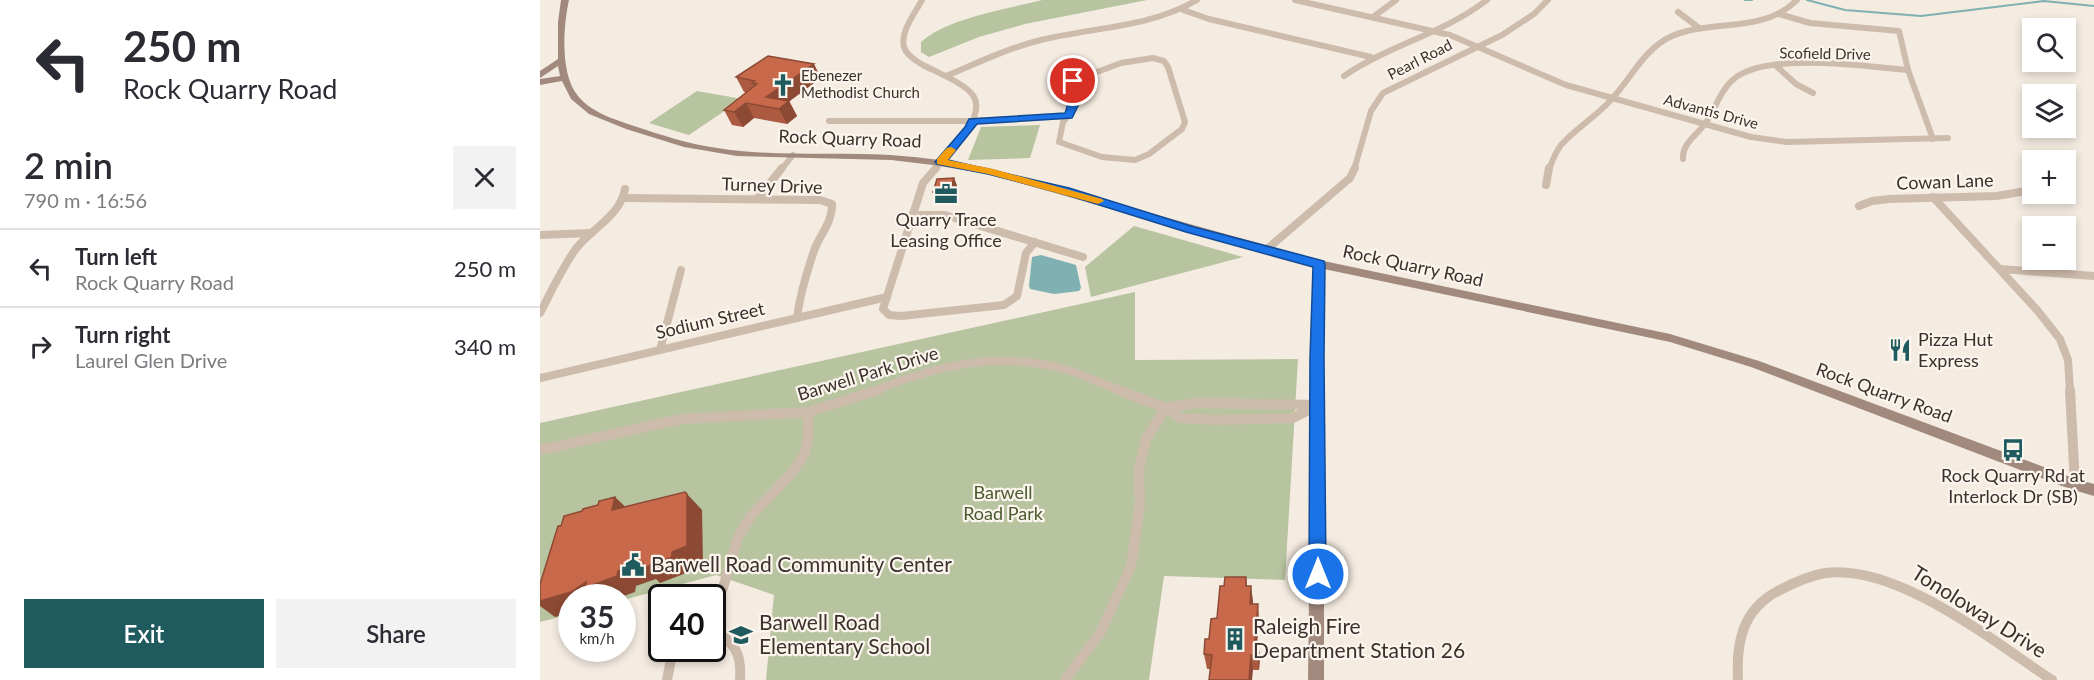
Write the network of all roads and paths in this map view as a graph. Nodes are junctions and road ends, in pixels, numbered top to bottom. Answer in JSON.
{"nodes":[{"id":1,"x":565,"y":0,"type":"edge"},
{"id":2,"x":922,"y":0,"type":"edge"},
{"id":3,"x":1197,"y":0,"type":"edge"},
{"id":4,"x":1295,"y":0,"type":"edge"},
{"id":5,"x":1396,"y":0,"type":"edge"},
{"id":6,"x":1487,"y":0,"type":"edge"},
{"id":7,"x":1548,"y":0,"type":"edge"},
{"id":8,"x":1797,"y":0,"type":"edge"},
{"id":9,"x":1183,"y":10,"type":"junction"},
{"id":10,"x":1678,"y":12,"type":"dead end"},
{"id":11,"x":1779,"y":14,"type":"junction"},
{"id":12,"x":1373,"y":17,"type":"junction"},
{"id":13,"x":1699,"y":28,"type":"junction"},
{"id":14,"x":1435,"y":31,"type":"junction"},
{"id":15,"x":1479,"y":46,"type":"junction"},
{"id":16,"x":1371,"y":57,"type":"junction"},
{"id":17,"x":563,"y":59,"type":"junction"},
{"id":18,"x":1774,"y":64,"type":"junction"},
{"id":19,"x":1908,"y":70,"type":"junction"},
{"id":20,"x":540,"y":75,"type":"edge"},
{"id":21,"x":946,"y":76,"type":"junction"},
{"id":22,"x":1344,"y":76,"type":"dead end"},
{"id":23,"x":565,"y":78,"type":"junction"},
{"id":24,"x":540,"y":82,"type":"edge"},
{"id":25,"x":1813,"y":93,"type":"dead end"},
{"id":26,"x":1613,"y":99,"type":"junction"},
{"id":27,"x":1068,"y":116,"type":"junction"},
{"id":28,"x":829,"y":121,"type":"dead end"},
{"id":29,"x":972,"y":121,"type":"junction"},
{"id":30,"x":1704,"y":125,"type":"junction"},
{"id":31,"x":1948,"y":138,"type":"dead end"},
{"id":32,"x":1934,"y":139,"type":"junction"},
{"id":33,"x":794,"y":155,"type":"junction"},
{"id":34,"x":1683,"y":159,"type":"dead end"},
{"id":35,"x":941,"y":162,"type":"junction"},
{"id":36,"x":1546,"y":185,"type":"dead end"},
{"id":37,"x":626,"y":189,"type":"dead end"},
{"id":38,"x":2022,"y":192,"type":"edge"},
{"id":39,"x":1933,"y":197,"type":"junction"},
{"id":40,"x":625,"y":198,"type":"junction"},
{"id":41,"x":757,"y":199,"type":"junction"},
{"id":42,"x":1859,"y":206,"type":"dead end"},
{"id":43,"x":912,"y":215,"type":"junction"},
{"id":44,"x":591,"y":233,"type":"junction"},
{"id":45,"x":540,"y":236,"type":"edge"},
{"id":46,"x":1035,"y":242,"type":"junction"},
{"id":47,"x":1266,"y":250,"type":"junction"},
{"id":48,"x":1083,"y":257,"type":"dead end"},
{"id":49,"x":1319,"y":264,"type":"junction"},
{"id":50,"x":2000,"y":269,"type":"junction"},
{"id":51,"x":681,"y":270,"type":"dead end"},
{"id":52,"x":2094,"y":276,"type":"edge"},
{"id":53,"x":887,"y":297,"type":"junction"},
{"id":54,"x":540,"y":313,"type":"edge"},
{"id":55,"x":797,"y":318,"type":"junction"},
{"id":56,"x":660,"y":350,"type":"junction"},
{"id":57,"x":540,"y":378,"type":"edge"},
{"id":58,"x":1318,"y":405,"type":"junction"},
{"id":59,"x":1166,"y":408,"type":"junction"},
{"id":60,"x":808,"y":412,"type":"junction"},
{"id":61,"x":540,"y":450,"type":"edge"},
{"id":62,"x":2075,"y":485,"type":"junction"},
{"id":63,"x":2092,"y":490,"type":"edge"},
{"id":64,"x":724,"y":584,"type":"edge"},
{"id":65,"x":726,"y":638,"type":"edge"},
{"id":66,"x":670,"y":662,"type":"edge"},
{"id":67,"x":2045,"y":678,"type":"edge"},
{"id":68,"x":666,"y":680,"type":"edge"},
{"id":69,"x":740,"y":680,"type":"edge"},
{"id":70,"x":1065,"y":680,"type":"edge"},
{"id":71,"x":1316,"y":680,"type":"edge"},
{"id":72,"x":1738,"y":680,"type":"edge"}],
"edges":[{"from":1,"to":17,"type":"main road","name":"Rock Quarry Road"},
{"from":2,"to":21,"type":"street"},
{"from":3,"to":9,"type":"street"},
{"from":4,"to":12,"type":"street","name":"Advantis Drive"},
{"from":5,"to":12,"type":"street"},
{"from":6,"to":14,"type":"street"},
{"from":7,"to":15,"type":"street","name":"Pearl Road"},
{"from":8,"to":11,"type":"street"},
{"from":9,"to":16,"type":"street"},
{"from":9,"to":21,"type":"street"},
{"from":10,"to":13,"type":"street"},
{"from":11,"to":13,"type":"street"},
{"from":11,"to":19,"type":"street"},
{"from":12,"to":14,"type":"street","name":"Advantis Drive"},
{"from":13,"to":26,"type":"street"},
{"from":14,"to":15,"type":"street","name":"Advantis Drive"},
{"from":14,"to":16,"type":"street"},
{"from":15,"to":26,"type":"street","name":"Advantis Drive"},
{"from":15,"to":47,"type":"street","name":"Pearl Road"},
{"from":16,"to":22,"type":"street"},
{"from":17,"to":20,"type":"main road"},
{"from":17,"to":23,"type":"main road","name":"Rock Quarry Road"},
{"from":18,"to":19,"type":"street","name":"Scofield Drive"},
{"from":18,"to":25,"type":"street"},
{"from":18,"to":30,"type":"street","name":"Scofield Drive"},
{"from":19,"to":32,"type":"street"},
{"from":21,"to":29,"type":"street"},
{"from":23,"to":24,"type":"main road"},
{"from":23,"to":33,"type":"main road","name":"Rock Quarry Road"},
{"from":26,"to":30,"type":"street","name":"Advantis Drive"},
{"from":26,"to":36,"type":"street"},
{"from":27,"to":27,"type":"street"},
{"from":27,"to":29,"type":"street"},
{"from":28,"to":29,"type":"street"},
{"from":29,"to":35,"type":"street"},
{"from":30,"to":32,"type":"street","name":"Advantis Drive"},
{"from":30,"to":34,"type":"street","name":"Scofield Drive"},
{"from":31,"to":32,"type":"street","name":"Advantis Drive"},
{"from":33,"to":35,"type":"main road","name":"Rock Quarry Road"},
{"from":33,"to":41,"type":"street"},
{"from":35,"to":43,"type":"street"},
{"from":35,"to":47,"type":"main road","name":"Rock Quarry Road"},
{"from":37,"to":40,"type":"street"},
{"from":38,"to":39,"type":"street","name":"Cowan Lane"},
{"from":39,"to":42,"type":"street","name":"Cowan Lane"},
{"from":39,"to":50,"type":"street"},
{"from":40,"to":41,"type":"street","name":"Turney Drive"},
{"from":40,"to":44,"type":"street"},
{"from":41,"to":55,"type":"street","name":"Turney Drive"},
{"from":43,"to":46,"type":"street"},
{"from":43,"to":53,"type":"street"},
{"from":44,"to":45,"type":"street"},
{"from":44,"to":54,"type":"street"},
{"from":46,"to":48,"type":"street"},
{"from":46,"to":53,"type":"street"},
{"from":47,"to":49,"type":"main road","name":"Rock Quarry Road"},
{"from":49,"to":58,"type":"main road"},
{"from":49,"to":62,"type":"main road","name":"Rock Quarry Road"},
{"from":50,"to":52,"type":"street"},
{"from":50,"to":62,"type":"street"},
{"from":51,"to":56,"type":"street"},
{"from":53,"to":55,"type":"street","name":"Sodium Street"},
{"from":55,"to":56,"type":"street","name":"Sodium Street"},
{"from":56,"to":57,"type":"street","name":"Sodium Street"},
{"from":58,"to":59,"type":"street"},
{"from":58,"to":59,"type":"street","name":"Barwell Park Drive"},
{"from":58,"to":71,"type":"main road"},
{"from":59,"to":60,"type":"street","name":"Barwell Park Drive"},
{"from":59,"to":70,"type":"street"},
{"from":60,"to":61,"type":"street","name":"Barwell Park Drive"},
{"from":60,"to":64,"type":"street"},
{"from":62,"to":63,"type":"main road","name":"Rock Quarry Road"},
{"from":65,"to":69,"type":"street"},
{"from":66,"to":68,"type":"street"},
{"from":67,"to":72,"type":"street","name":"Tonoloway Drive"}]}
